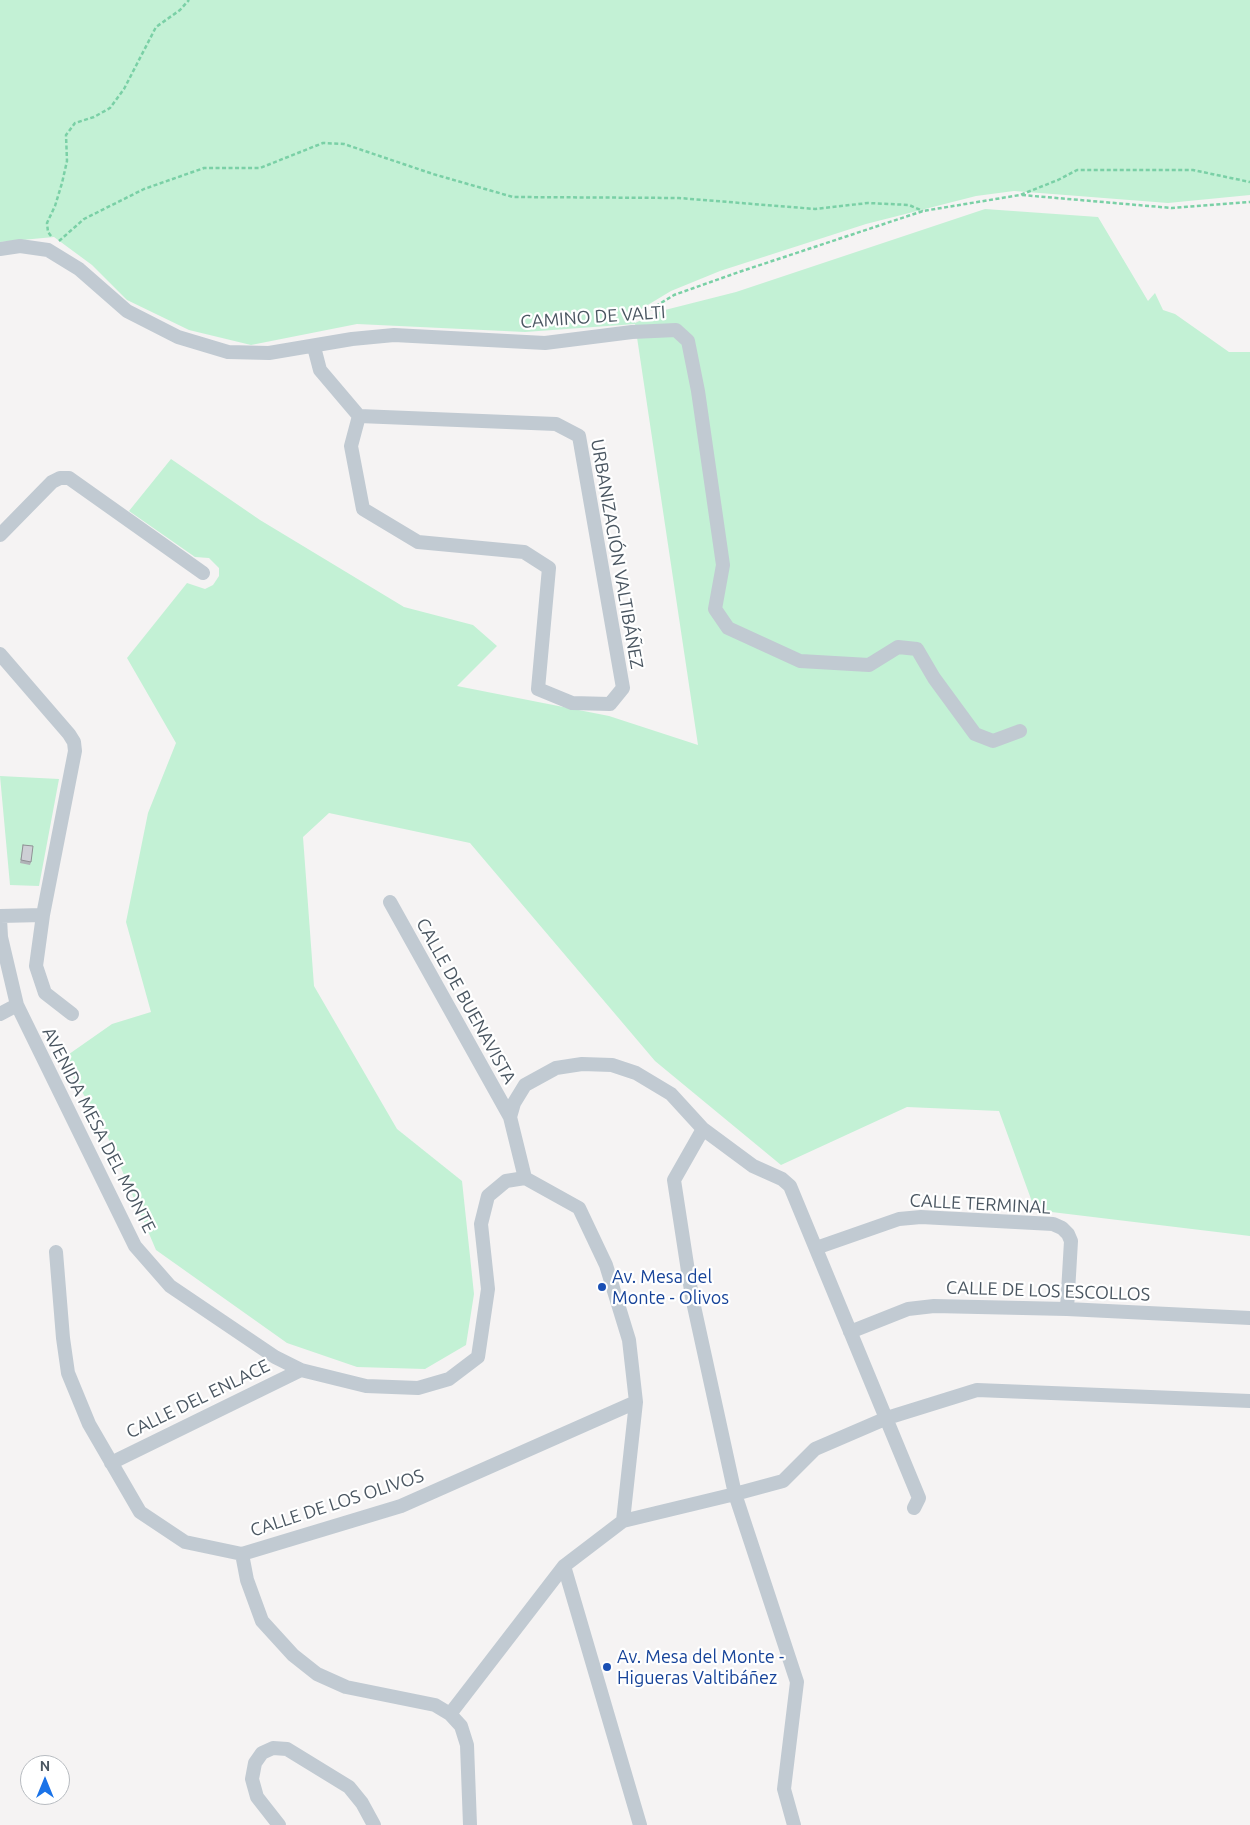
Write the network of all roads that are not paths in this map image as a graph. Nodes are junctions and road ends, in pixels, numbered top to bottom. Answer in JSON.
{"nodes":[{"id":1,"x":0,"y":249,"type":"edge"},
{"id":2,"x":314,"y":347,"type":"junction"},
{"id":3,"x":359,"y":416,"type":"junction"},
{"id":4,"x":0,"y":535,"type":"edge"},
{"id":5,"x":203,"y":572,"type":"dead end"},
{"id":6,"x":0,"y":654,"type":"edge"},
{"id":7,"x":1020,"y":731,"type":"dead end"},
{"id":8,"x":390,"y":902,"type":"dead end"},
{"id":9,"x":43,"y":915,"type":"junction"},
{"id":10,"x":0,"y":917,"type":"edge"},
{"id":11,"x":17,"y":1005,"type":"junction"},
{"id":12,"x":0,"y":1014,"type":"edge"},
{"id":13,"x":72,"y":1014,"type":"dead end"},
{"id":14,"x":510,"y":1117,"type":"junction"},
{"id":15,"x":702,"y":1129,"type":"junction"},
{"id":16,"x":525,"y":1178,"type":"junction"},
{"id":17,"x":816,"y":1248,"type":"junction"},
{"id":18,"x":56,"y":1252,"type":"dead end"},
{"id":19,"x":1067,"y":1310,"type":"junction"},
{"id":20,"x":1250,"y":1318,"type":"edge"},
{"id":21,"x":850,"y":1332,"type":"junction"},
{"id":22,"x":301,"y":1370,"type":"junction"},
{"id":23,"x":1250,"y":1401,"type":"edge"},
{"id":24,"x":636,"y":1402,"type":"junction"},
{"id":25,"x":887,"y":1418,"type":"junction"},
{"id":26,"x":111,"y":1463,"type":"junction"},
{"id":27,"x":735,"y":1494,"type":"junction"},
{"id":28,"x":914,"y":1508,"type":"dead end"},
{"id":29,"x":623,"y":1521,"type":"junction"},
{"id":30,"x":242,"y":1554,"type":"junction"},
{"id":31,"x":564,"y":1566,"type":"junction"},
{"id":32,"x":450,"y":1714,"type":"junction"},
{"id":33,"x":279,"y":1825,"type":"edge"},
{"id":34,"x":374,"y":1825,"type":"edge"},
{"id":35,"x":470,"y":1825,"type":"edge"},
{"id":36,"x":640,"y":1825,"type":"edge"},
{"id":37,"x":794,"y":1825,"type":"edge"}],
"edges":[{"from":1,"to":2,"type":"street","name":"CAMINO DE VALTI"},
{"from":2,"to":3,"type":"street"},
{"from":2,"to":7,"type":"street","name":"CAMINO DE VALTI"},
{"from":3,"to":3,"type":"street","name":"URBANIZACIÓN VALTIBÁÑEZ"},
{"from":4,"to":5,"type":"street"},
{"from":6,"to":9,"type":"street"},
{"from":8,"to":14,"type":"street","name":"CALLE DE BUENAVISTA"},
{"from":9,"to":10,"type":"street"},
{"from":9,"to":13,"type":"street"},
{"from":10,"to":11,"type":"street","name":"AVENIDA MESA DEL MONTE"},
{"from":11,"to":12,"type":"street"},
{"from":11,"to":22,"type":"street","name":"AVENIDA MESA DEL MONTE"},
{"from":14,"to":15,"type":"street"},
{"from":14,"to":16,"type":"street","name":"CALLE DE BUENAVISTA"},
{"from":15,"to":17,"type":"street"},
{"from":15,"to":27,"type":"street"},
{"from":16,"to":22,"type":"street","name":"AVENIDA MESA DEL MONTE"},
{"from":16,"to":24,"type":"street"},
{"from":17,"to":19,"type":"street","name":"CALLE TERMINAL"},
{"from":17,"to":21,"type":"street"},
{"from":18,"to":26,"type":"street","name":"CALLE DE LOS OLIVOS"},
{"from":19,"to":20,"type":"street","name":"CALLE DE LOS ESCOLLOS"},
{"from":19,"to":21,"type":"street","name":"CALLE DE LOS ESCOLLOS"},
{"from":21,"to":25,"type":"street"},
{"from":22,"to":26,"type":"street","name":"CALLE DEL ENLACE"},
{"from":23,"to":25,"type":"street"},
{"from":24,"to":29,"type":"street"},
{"from":24,"to":30,"type":"street","name":"CALLE DE LOS OLIVOS"},
{"from":25,"to":27,"type":"street"},
{"from":25,"to":28,"type":"street"},
{"from":26,"to":30,"type":"street","name":"CALLE DE LOS OLIVOS"},
{"from":27,"to":29,"type":"street"},
{"from":27,"to":37,"type":"street"},
{"from":29,"to":31,"type":"street"},
{"from":30,"to":32,"type":"street"},
{"from":31,"to":32,"type":"street"},
{"from":31,"to":36,"type":"street"},
{"from":32,"to":35,"type":"street"},
{"from":33,"to":34,"type":"street"}]}
